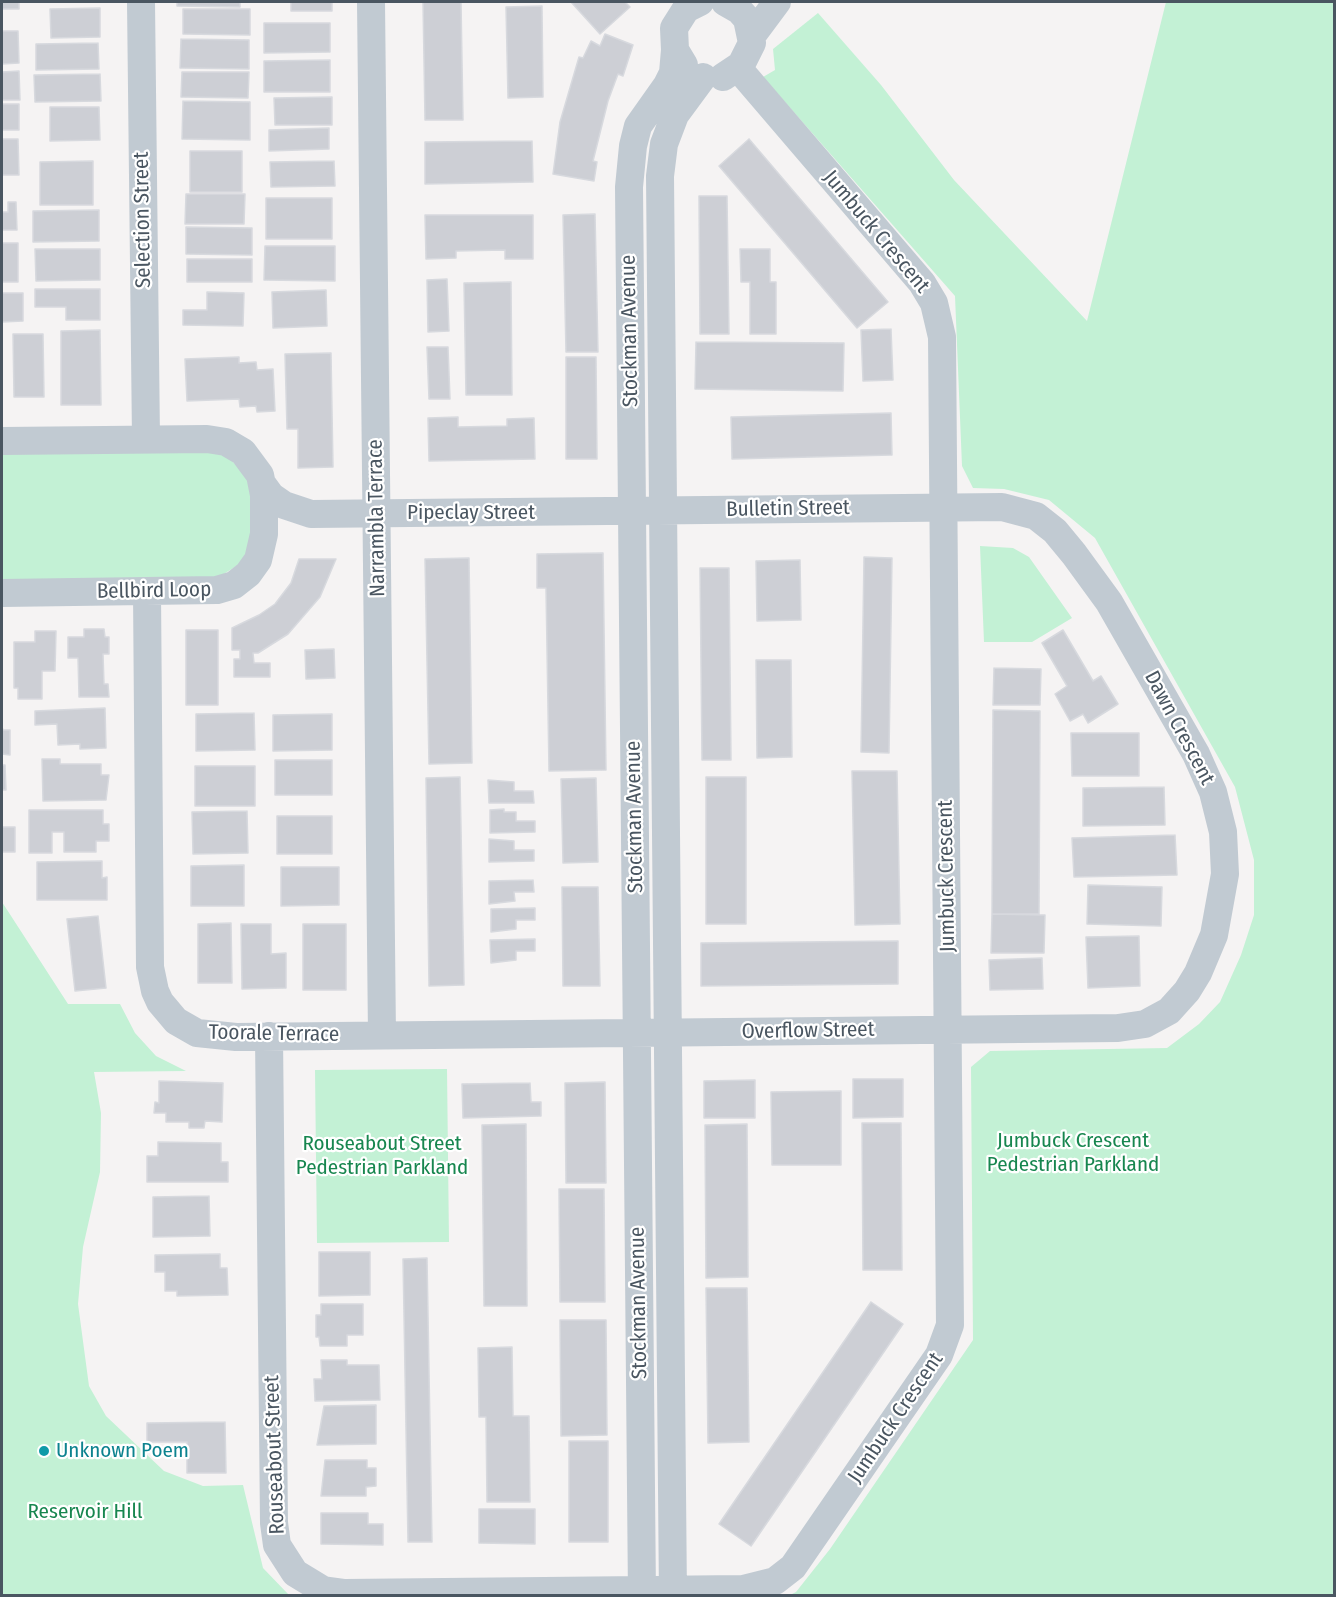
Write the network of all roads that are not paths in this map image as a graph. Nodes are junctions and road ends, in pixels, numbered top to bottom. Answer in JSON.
{"nodes":[{"id":1,"x":141,"y":2,"type":"edge"},
{"id":2,"x":371,"y":2,"type":"edge"},
{"id":3,"x":725,"y":2,"type":"edge"},
{"id":4,"x":777,"y":2,"type":"edge"},
{"id":5,"x":689,"y":4,"type":"edge"},
{"id":6,"x":751,"y":37,"type":"junction"},
{"id":7,"x":675,"y":50,"type":"junction"},
{"id":8,"x":738,"y":68,"type":"junction"},
{"id":9,"x":703,"y":77,"type":"junction"},
{"id":10,"x":146,"y":439,"type":"junction"},
{"id":11,"x":2,"y":441,"type":"edge"},
{"id":12,"x":262,"y":485,"type":"junction"},
{"id":13,"x":944,"y":508,"type":"junction"},
{"id":14,"x":632,"y":511,"type":"junction"},
{"id":15,"x":663,"y":511,"type":"junction"},
{"id":16,"x":377,"y":513,"type":"junction"},
{"id":17,"x":311,"y":514,"type":"junction"},
{"id":18,"x":263,"y":543,"type":"junction"},
{"id":19,"x":147,"y":592,"type":"junction"},
{"id":20,"x":2,"y":593,"type":"edge"},
{"id":21,"x":948,"y":1030,"type":"junction"},
{"id":22,"x":637,"y":1033,"type":"junction"},
{"id":23,"x":668,"y":1033,"type":"junction"},
{"id":24,"x":382,"y":1035,"type":"junction"},
{"id":25,"x":269,"y":1036,"type":"junction"},
{"id":26,"x":658,"y":1592,"type":"edge"}],
"edges":[{"from":1,"to":10,"type":"street","name":"Selection Street"},
{"from":2,"to":16,"type":"street","name":"Narrambla Terrace"},
{"from":3,"to":6,"type":"street"},
{"from":4,"to":6,"type":"street"},
{"from":5,"to":7,"type":"street","name":"Stockman Avenue"},
{"from":6,"to":8,"type":"street"},
{"from":7,"to":9,"type":"street"},
{"from":7,"to":14,"type":"street","name":"Stockman Avenue"},
{"from":8,"to":9,"type":"street"},
{"from":8,"to":13,"type":"street","name":"Jumbuck Crescent"},
{"from":9,"to":15,"type":"street","name":"Stockman Avenue"},
{"from":10,"to":11,"type":"street","name":"Bellbird Loop"},
{"from":10,"to":12,"type":"street","name":"Bellbird Loop"},
{"from":12,"to":17,"type":"street","name":"Pipeclay Street"},
{"from":12,"to":18,"type":"street","name":"Bellbird Loop"},
{"from":13,"to":15,"type":"street","name":"Bulletin Street"},
{"from":13,"to":21,"type":"street","name":"Jumbuck Crescent"},
{"from":13,"to":21,"type":"street","name":"Dawn Crescent"},
{"from":14,"to":15,"type":"street","name":"Bulletin Street"},
{"from":14,"to":16,"type":"street","name":"Pipeclay Street"},
{"from":14,"to":22,"type":"street","name":"Stockman Avenue"},
{"from":15,"to":23,"type":"street","name":"Stockman Avenue"},
{"from":16,"to":17,"type":"street","name":"Pipeclay Street"},
{"from":16,"to":24,"type":"street","name":"Narrambla Terrace"},
{"from":17,"to":18,"type":"street","name":"Pipeclay Street"},
{"from":18,"to":19,"type":"street","name":"Bellbird Loop"},
{"from":19,"to":20,"type":"street","name":"Bellbird Loop"},
{"from":19,"to":25,"type":"street","name":"Toorale Terrace"},
{"from":21,"to":23,"type":"street","name":"Overflow Street"},
{"from":21,"to":26,"type":"street","name":"Jumbuck Crescent"},
{"from":22,"to":23,"type":"street","name":"Toorale Terrace"},
{"from":22,"to":24,"type":"street","name":"Toorale Terrace"},
{"from":22,"to":26,"type":"street","name":"Stockman Avenue"},
{"from":23,"to":26,"type":"street","name":"Stockman Avenue"},
{"from":24,"to":25,"type":"street","name":"Toorale Terrace"},
{"from":25,"to":26,"type":"street","name":"Rouseabout Street"}]}
